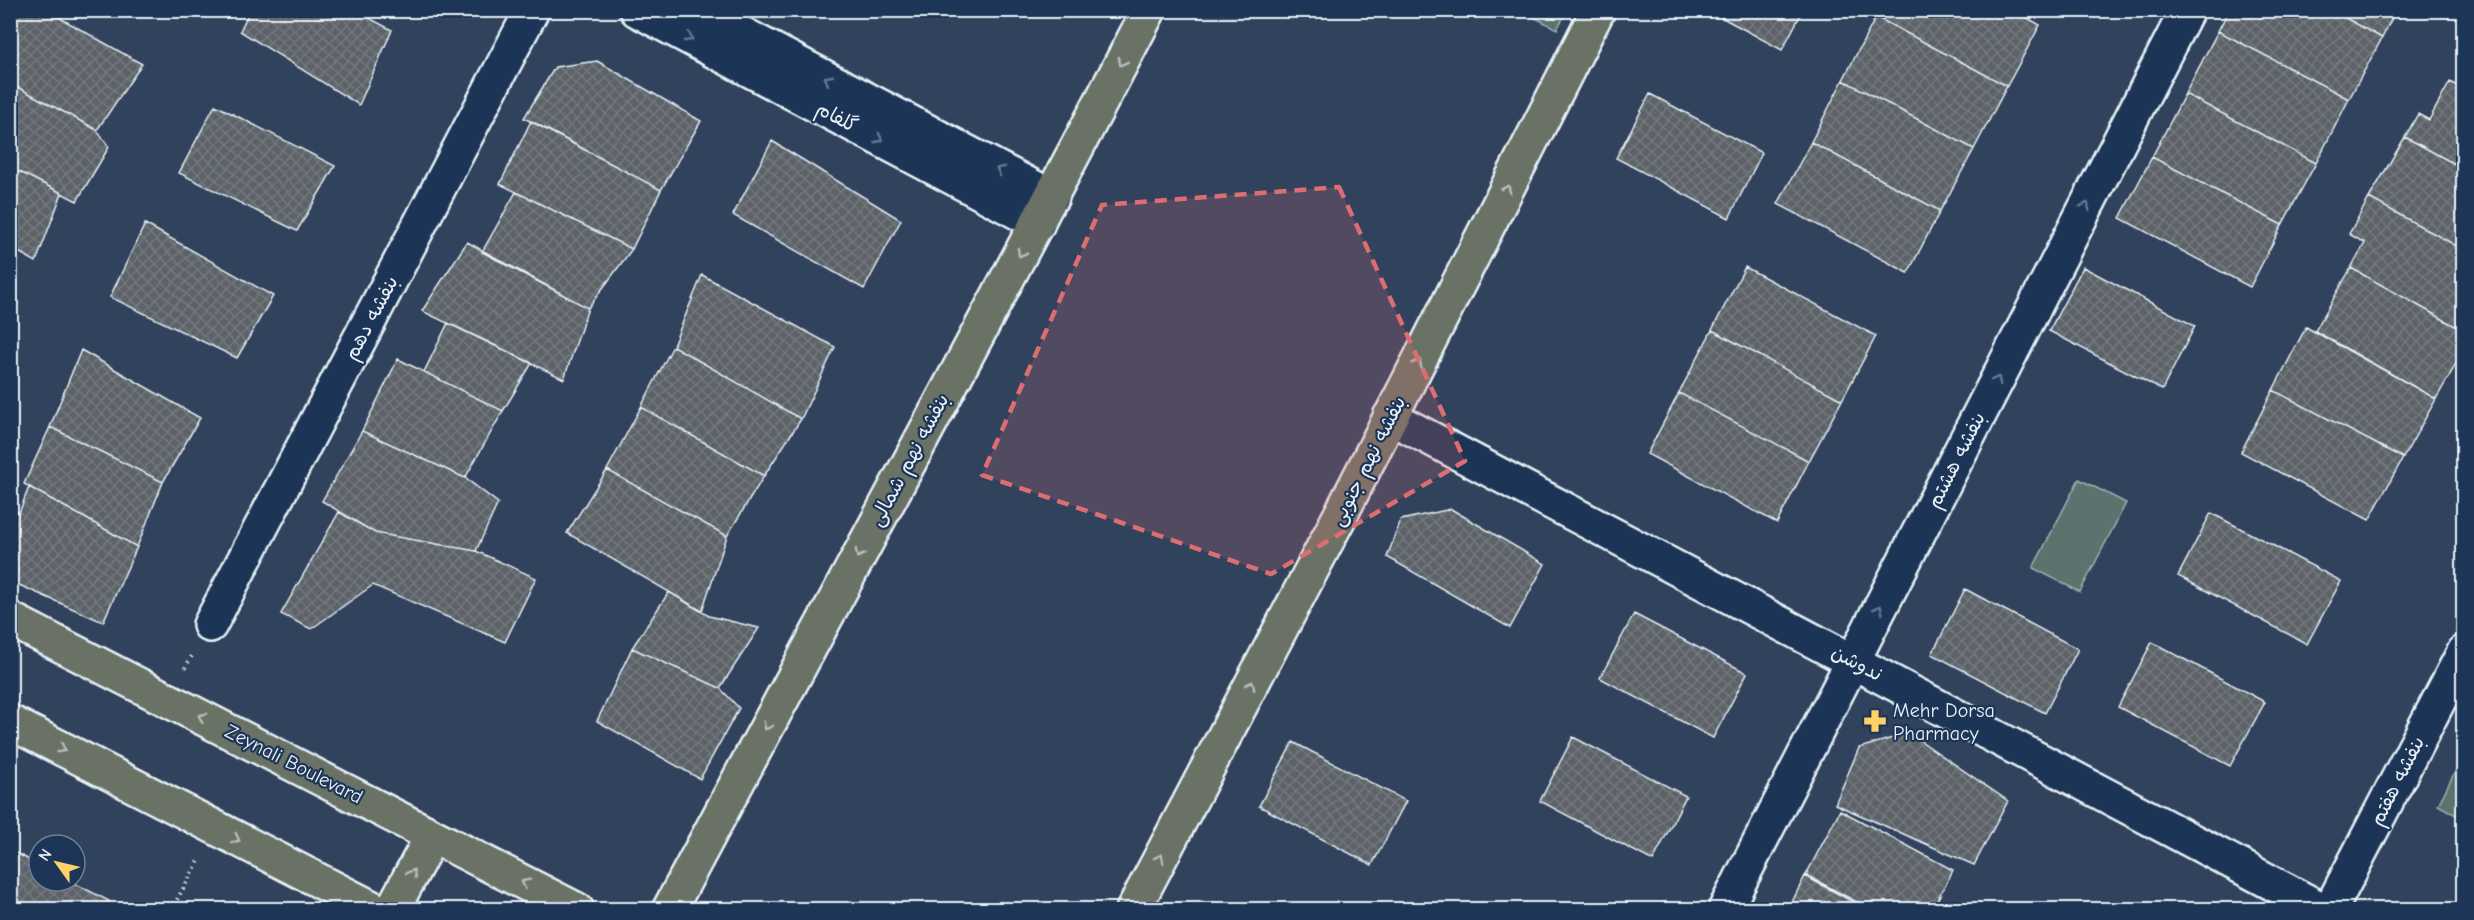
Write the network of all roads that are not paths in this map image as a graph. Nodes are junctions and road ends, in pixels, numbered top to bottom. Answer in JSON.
{"nodes":[{"id":1,"x":532,"y":10,"type":"edge"},
{"id":2,"x":637,"y":10,"type":"edge"},
{"id":3,"x":697,"y":10,"type":"edge"},
{"id":4,"x":1149,"y":10,"type":"edge"},
{"id":5,"x":1598,"y":10,"type":"edge"},
{"id":6,"x":2187,"y":10,"type":"edge"},
{"id":7,"x":1045,"y":210,"type":"junction"},
{"id":8,"x":1390,"y":417,"type":"junction"},
{"id":9,"x":10,"y":619,"type":"edge"},
{"id":10,"x":210,"y":625,"type":"road end"},
{"id":11,"x":2463,"y":652,"type":"edge"},
{"id":12,"x":1852,"y":661,"type":"junction"},
{"id":13,"x":10,"y":722,"type":"edge"},
{"id":14,"x":432,"y":836,"type":"junction"},
{"id":15,"x":376,"y":909,"type":"edge"},
{"id":16,"x":392,"y":909,"type":"edge"},
{"id":17,"x":577,"y":909,"type":"edge"},
{"id":18,"x":669,"y":909,"type":"edge"},
{"id":19,"x":1133,"y":909,"type":"edge"},
{"id":20,"x":1725,"y":909,"type":"edge"},
{"id":21,"x":2323,"y":909,"type":"edge"},
{"id":22,"x":2330,"y":909,"type":"edge"}],
"edges":[{"from":1,"to":10,"type":"street","name":"بنفشه دهم"},
{"from":2,"to":7,"type":"street","name":"گلفام","one_way":true},
{"from":7,"to":3,"type":"street","name":"گلفام","one_way":true},
{"from":4,"to":7,"type":"main road","name":"بنفشه نهم شمالی","one_way":true},
{"from":8,"to":5,"type":"main road","name":"بنفشه نهم جنوبی","one_way":true},
{"from":12,"to":6,"type":"street","name":"بنفشه هشتم","one_way":true},
{"from":7,"to":18,"type":"main road","name":"بنفشه نهم شمالی","one_way":true},
{"from":8,"to":12,"type":"street","name":"ندوشن"},
{"from":19,"to":8,"type":"main road","name":"بنفشه نهم جنوبی","one_way":true},
{"from":14,"to":9,"type":"main road","name":"Zeynali Boulevard","one_way":true},
{"from":11,"to":22,"type":"street","name":"بنفشه هفتم"},
{"from":12,"to":20,"type":"street","name":"بنفشه هشتم"},
{"from":12,"to":21,"type":"street","name":"ندوشن"},
{"from":13,"to":15,"type":"main road","one_way":true},
{"from":16,"to":14,"type":"main road","one_way":true},
{"from":17,"to":14,"type":"main road","name":"Zeynali Boulevard","one_way":true}]}
